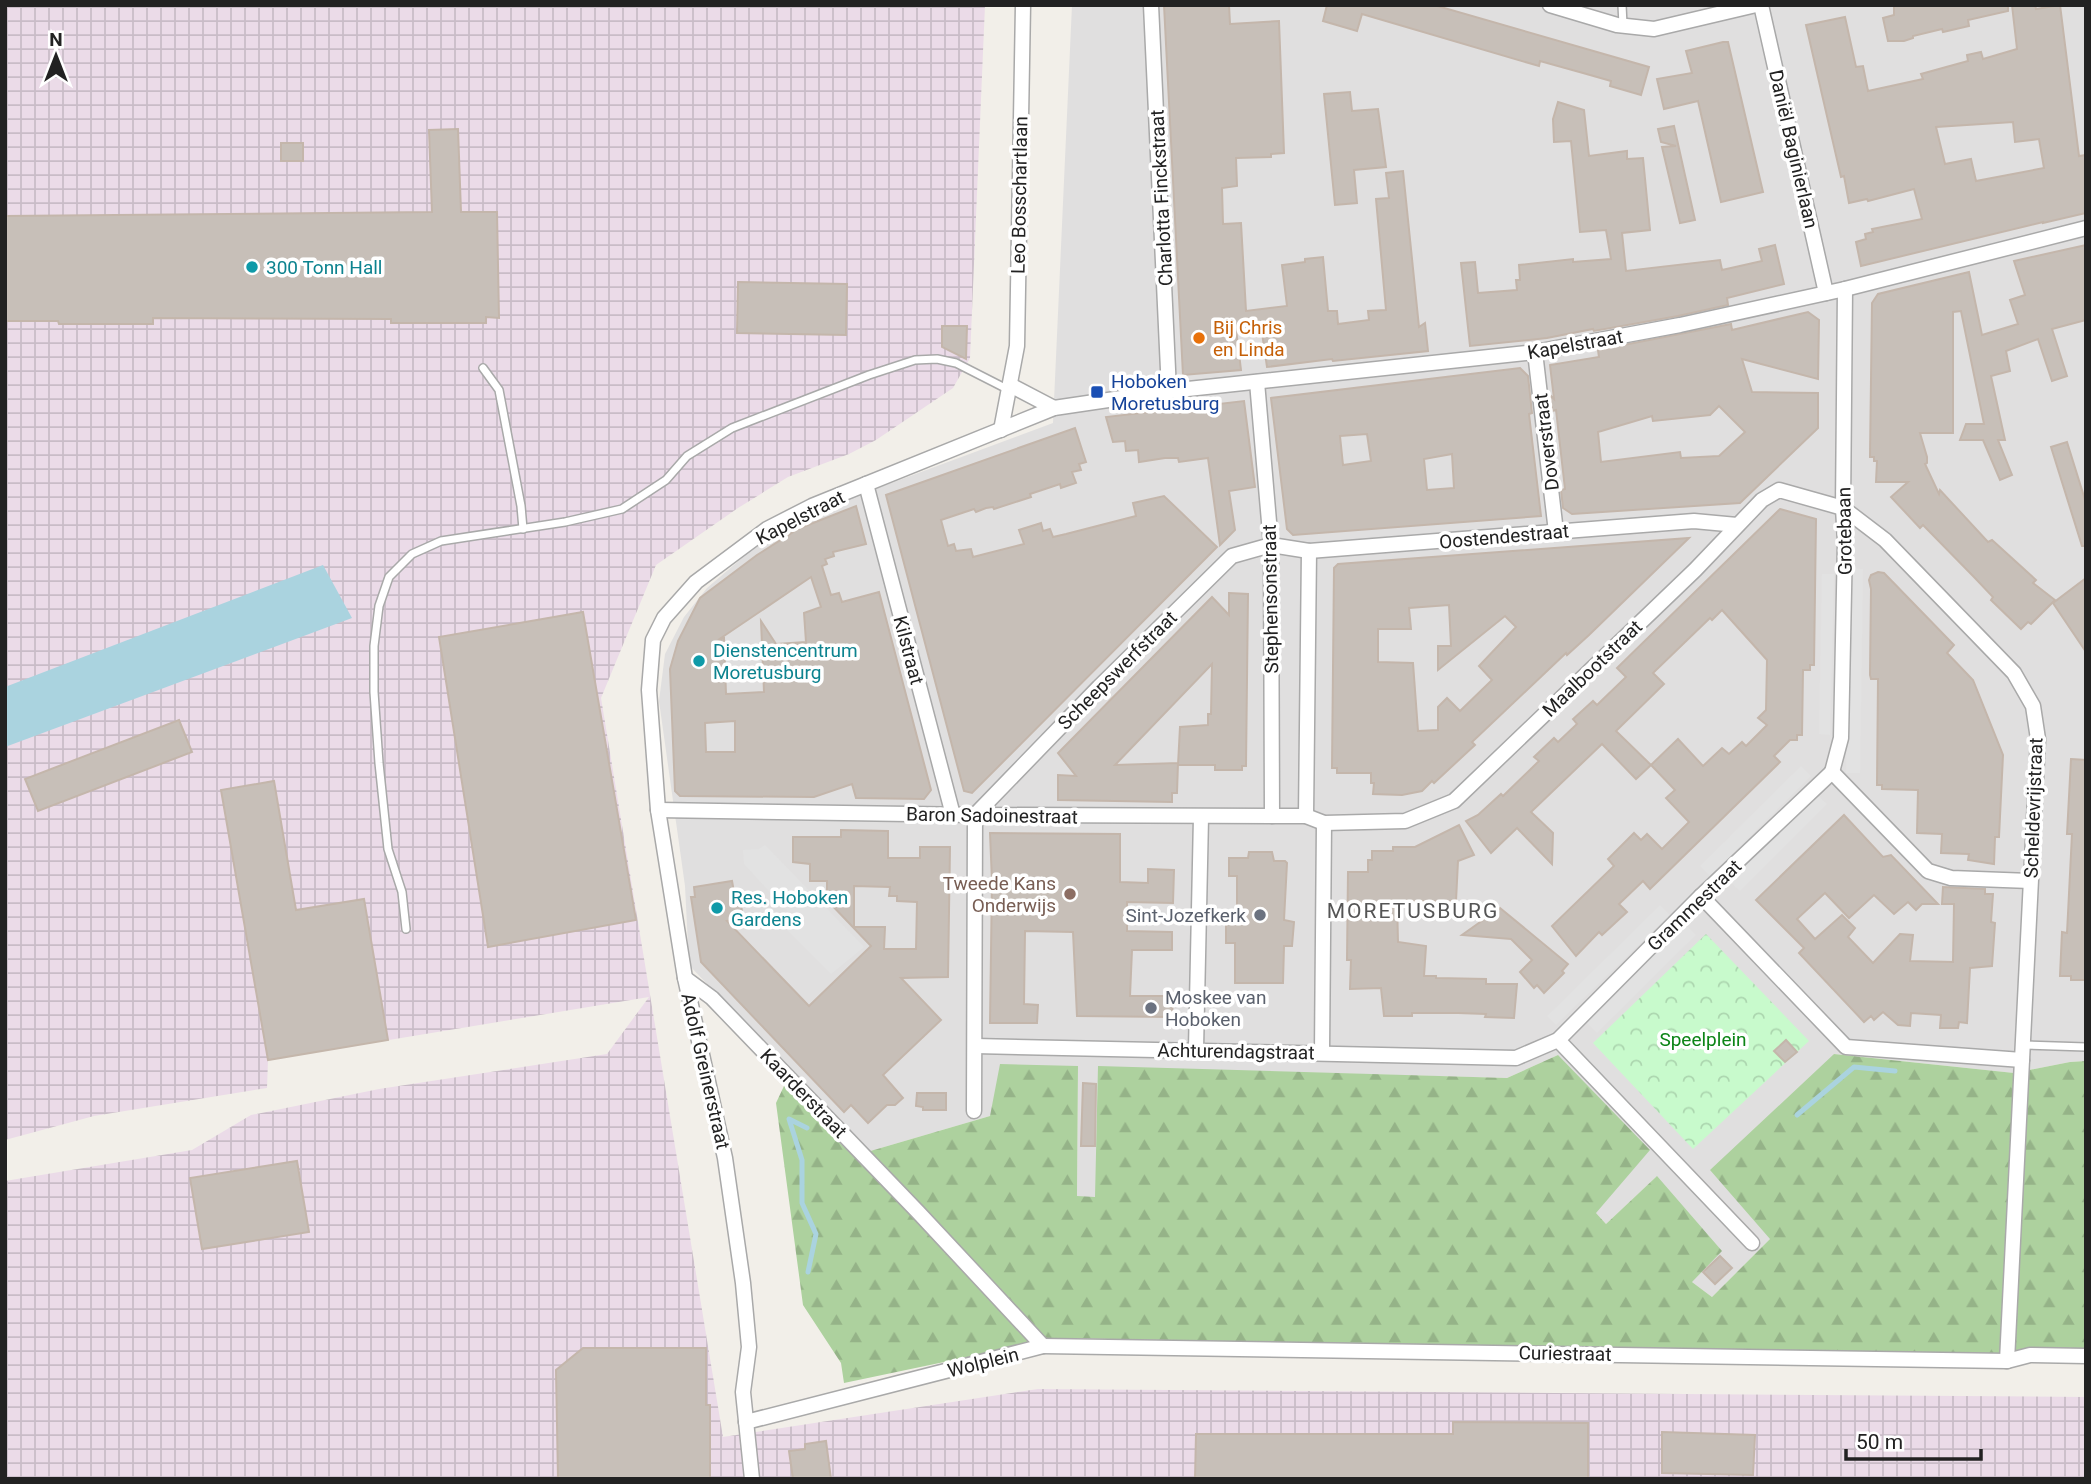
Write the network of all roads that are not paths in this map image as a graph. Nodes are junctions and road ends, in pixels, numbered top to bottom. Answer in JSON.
{"nodes":[{"id":1,"x":1023,"y":5,"type":"edge"},
{"id":2,"x":1151,"y":5,"type":"edge"},
{"id":3,"x":1550,"y":5,"type":"edge"},
{"id":4,"x":1622,"y":5,"type":"edge"},
{"id":5,"x":1759,"y":5,"type":"edge"},
{"id":6,"x":1571,"y":8,"type":"edge"},
{"id":7,"x":1623,"y":25,"type":"junction"},
{"id":8,"x":2086,"y":228,"type":"edge"},
{"id":9,"x":1845,"y":289,"type":"junction"},
{"id":10,"x":1826,"y":293,"type":"junction"},
{"id":11,"x":1535,"y":352,"type":"junction"},
{"id":12,"x":483,"y":368,"type":"dead end"},
{"id":13,"x":1257,"y":382,"type":"junction"},
{"id":14,"x":1009,"y":388,"type":"junction"},
{"id":15,"x":1169,"y":391,"type":"junction"},
{"id":16,"x":1054,"y":408,"type":"junction"},
{"id":17,"x":1001,"y":430,"type":"junction"},
{"id":18,"x":866,"y":484,"type":"junction"},
{"id":19,"x":1843,"y":508,"type":"junction"},
{"id":20,"x":1737,"y":525,"type":"junction"},
{"id":21,"x":523,"y":529,"type":"junction"},
{"id":22,"x":1556,"y":532,"type":"junction"},
{"id":23,"x":1271,"y":545,"type":"junction"},
{"id":24,"x":1309,"y":551,"type":"junction"},
{"id":25,"x":649,"y":663,"type":"joint"},
{"id":26,"x":1832,"y":772,"type":"junction"},
{"id":27,"x":658,"y":810,"type":"junction"},
{"id":28,"x":953,"y":815,"type":"junction"},
{"id":29,"x":975,"y":815,"type":"junction"},
{"id":30,"x":1272,"y":816,"type":"junction"},
{"id":31,"x":1306,"y":816,"type":"junction"},
{"id":32,"x":1200,"y":817,"type":"junction"},
{"id":33,"x":1324,"y":823,"type":"junction"},
{"id":34,"x":2030,"y":881,"type":"junction"},
{"id":35,"x":1702,"y":896,"type":"junction"},
{"id":36,"x":407,"y":929,"type":"dead end"},
{"id":37,"x":685,"y":978,"type":"junction"},
{"id":38,"x":1558,"y":1040,"type":"junction"},
{"id":39,"x":975,"y":1046,"type":"junction"},
{"id":40,"x":2086,"y":1046,"type":"edge"},
{"id":41,"x":1196,"y":1049,"type":"junction"},
{"id":42,"x":1322,"y":1052,"type":"junction"},
{"id":43,"x":2022,"y":1052,"type":"junction"},
{"id":44,"x":974,"y":1111,"type":"dead end"},
{"id":45,"x":918,"y":1212,"type":"joint"},
{"id":46,"x":1752,"y":1243,"type":"dead end"},
{"id":47,"x":1043,"y":1346,"type":"junction"},
{"id":48,"x":2086,"y":1356,"type":"edge"},
{"id":49,"x":2007,"y":1361,"type":"junction"},
{"id":50,"x":746,"y":1422,"type":"junction"},
{"id":51,"x":752,"y":1479,"type":"edge"}],
"edges":[{"from":1,"to":14,"type":"street","name":"Leo Bosschartlaan"},
{"from":2,"to":15,"type":"street","name":"Charlotta Finckstraat"},
{"from":3,"to":6,"type":"street"},
{"from":4,"to":7,"type":"lane"},
{"from":5,"to":7,"type":"street"},
{"from":5,"to":10,"type":"street","name":"Daniël Baginierlaan"},
{"from":6,"to":7,"type":"street"},
{"from":8,"to":9,"type":"street","name":"Kapelstraat"},
{"from":9,"to":10,"type":"street","name":"Kapelstraat"},
{"from":9,"to":19,"type":"street","name":"Grotebaan"},
{"from":10,"to":11,"type":"street","name":"Kapelstraat"},
{"from":11,"to":13,"type":"street","name":"Kapelstraat"},
{"from":11,"to":22,"type":"street","name":"Doverstraat"},
{"from":12,"to":21,"type":"lane"},
{"from":13,"to":15,"type":"street","name":"Kapelstraat"},
{"from":13,"to":23,"type":"street","name":"Stephensonstraat"},
{"from":14,"to":16,"type":"street"},
{"from":14,"to":17,"type":"street"},
{"from":14,"to":21,"type":"lane"},
{"from":15,"to":16,"type":"street","name":"Kapelstraat"},
{"from":16,"to":17,"type":"street","name":"Kapelstraat"},
{"from":17,"to":18,"type":"street","name":"Kapelstraat"},
{"from":18,"to":25,"type":"street","name":"Kapelstraat"},
{"from":18,"to":28,"type":"street","name":"Kilstraat"},
{"from":19,"to":20,"type":"street","name":"Maalbootstraat"},
{"from":19,"to":26,"type":"street","name":"Grotebaan"},
{"from":19,"to":34,"type":"street","name":"Scheldevrijstraat"},
{"from":20,"to":22,"type":"street","name":"Oostendestraat"},
{"from":20,"to":33,"type":"street","name":"Maalbootstraat"},
{"from":21,"to":36,"type":"lane"},
{"from":22,"to":24,"type":"street","name":"Oostendestraat"},
{"from":23,"to":24,"type":"street","name":"Oostendestraat"},
{"from":23,"to":29,"type":"street","name":"Scheepswerfstraat"},
{"from":23,"to":30,"type":"street","name":"Stephensonstraat"},
{"from":24,"to":31,"type":"street","name":"Stephensonstraat"},
{"from":25,"to":27,"type":"street","name":"Adolf Greinerstraat"},
{"from":26,"to":34,"type":"street"},
{"from":26,"to":35,"type":"street","name":"Grammestraat"},
{"from":27,"to":28,"type":"street","name":"Baron Sadoinestraat"},
{"from":27,"to":37,"type":"street","name":"Adolf Greinerstraat"},
{"from":28,"to":29,"type":"street","name":"Baron Sadoinestraat"},
{"from":29,"to":32,"type":"street","name":"Baron Sadoinestraat"},
{"from":29,"to":39,"type":"street"},
{"from":30,"to":31,"type":"street","name":"Baron Sadoinestraat"},
{"from":30,"to":32,"type":"street","name":"Baron Sadoinestraat"},
{"from":31,"to":33,"type":"street","name":"Baron Sadoinestraat"},
{"from":32,"to":41,"type":"street"},
{"from":33,"to":42,"type":"street"},
{"from":34,"to":43,"type":"street","name":"Scheldevrijstraat"},
{"from":35,"to":38,"type":"street","name":"Grammestraat"},
{"from":35,"to":43,"type":"street"},
{"from":37,"to":45,"type":"street","name":"Kaarderstraat"},
{"from":37,"to":50,"type":"street","name":"Adolf Greinerstraat"},
{"from":38,"to":42,"type":"street","name":"Achturendagstraat"},
{"from":38,"to":46,"type":"street"},
{"from":39,"to":41,"type":"street","name":"Achturendagstraat"},
{"from":39,"to":44,"type":"street"},
{"from":40,"to":43,"type":"lane"},
{"from":41,"to":42,"type":"street","name":"Achturendagstraat"},
{"from":43,"to":49,"type":"street","name":"Scheldevrijstraat"},
{"from":45,"to":47,"type":"street","name":"Wolplein"},
{"from":47,"to":49,"type":"street","name":"Curiestraat"},
{"from":47,"to":50,"type":"street","name":"Wolplein"},
{"from":48,"to":49,"type":"street","name":"Curiestraat"},
{"from":50,"to":51,"type":"street","name":"Adolf Greinerstraat"}]}
